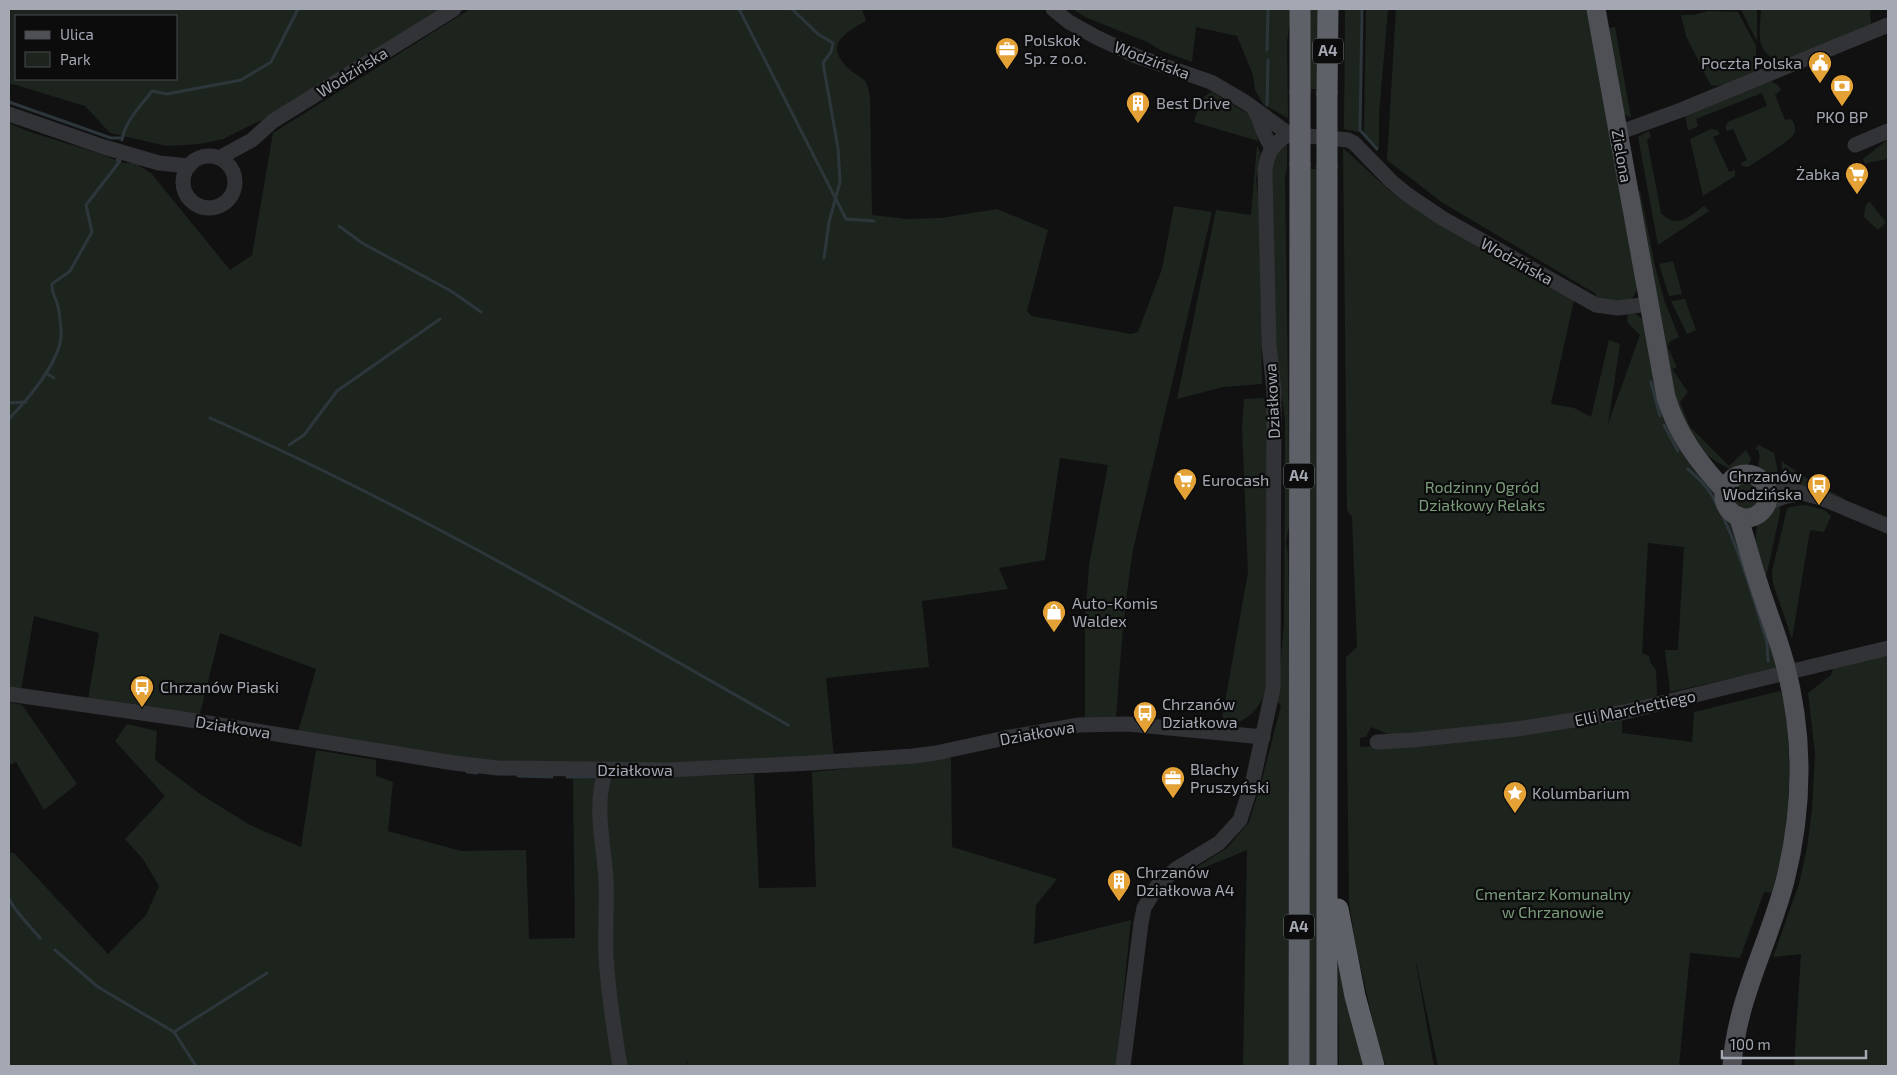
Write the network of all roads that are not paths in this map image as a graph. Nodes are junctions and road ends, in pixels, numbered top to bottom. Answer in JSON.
{"nodes":[{"id":1,"x":454,"y":9,"type":"edge"},
{"id":2,"x":1053,"y":9,"type":"edge"},
{"id":3,"x":1300,"y":9,"type":"edge"},
{"id":4,"x":1328,"y":9,"type":"edge"},
{"id":5,"x":1596,"y":9,"type":"edge"},
{"id":6,"x":1888,"y":25,"type":"edge"},
{"id":7,"x":1253,"y":108,"type":"junction"},
{"id":8,"x":9,"y":114,"type":"edge"},
{"id":9,"x":1888,"y":131,"type":"edge"},
{"id":10,"x":1618,"y":133,"type":"junction"},
{"id":11,"x":1289,"y":134,"type":"junction"},
{"id":12,"x":252,"y":140,"type":"junction"},
{"id":13,"x":1855,"y":146,"type":"dead end"},
{"id":14,"x":1272,"y":147,"type":"junction"},
{"id":15,"x":219,"y":158,"type":"junction"},
{"id":16,"x":159,"y":163,"type":"junction"},
{"id":17,"x":189,"y":166,"type":"junction"},
{"id":18,"x":232,"y":170,"type":"junction"},
{"id":19,"x":184,"y":182,"type":"junction"},
{"id":20,"x":1648,"y":304,"type":"junction"},
{"id":21,"x":1729,"y":484,"type":"junction"},
{"id":22,"x":1756,"y":505,"type":"junction"},
{"id":23,"x":1887,"y":525,"type":"edge"},
{"id":24,"x":1888,"y":648,"type":"edge"},
{"id":25,"x":1787,"y":673,"type":"junction"},
{"id":26,"x":9,"y":694,"type":"edge"},
{"id":27,"x":1263,"y":737,"type":"junction"},
{"id":28,"x":1377,"y":742,"type":"dead end"},
{"id":29,"x":606,"y":770,"type":"junction"},
{"id":30,"x":1327,"y":842,"type":"junction"},
{"id":31,"x":620,"y":1066,"type":"edge"},
{"id":32,"x":1122,"y":1066,"type":"edge"},
{"id":33,"x":1299,"y":1066,"type":"edge"},
{"id":34,"x":1327,"y":1066,"type":"edge"},
{"id":35,"x":1374,"y":1066,"type":"edge"},
{"id":36,"x":1732,"y":1066,"type":"edge"}],
"edges":[{"from":1,"to":12,"type":"street","name":"Wodzińska"},
{"from":2,"to":7,"type":"street","name":"Wodzińska"},
{"from":3,"to":33,"type":"highway","number":"A4","bridge":true},
{"from":4,"to":30,"type":"highway","number":"A4","bridge":true},
{"from":5,"to":10,"type":"main road","name":"Zielona"},
{"from":6,"to":10,"type":"street"},
{"from":7,"to":11,"type":"street","name":"Wodzińska"},
{"from":7,"to":14,"type":"street"},
{"from":8,"to":16,"type":"street"},
{"from":9,"to":13,"type":"street"},
{"from":10,"to":20,"type":"main road","name":"Zielona"},
{"from":11,"to":14,"type":"street"},
{"from":11,"to":20,"type":"street","name":"Wodzińska"},
{"from":12,"to":15,"type":"street","name":"Wodzińska"},
{"from":12,"to":18,"type":"street","name":"Wodzińska"},
{"from":14,"to":27,"type":"street","name":"Działkowa"},
{"from":15,"to":17,"type":"street"},
{"from":15,"to":18,"type":"street"},
{"from":16,"to":17,"type":"street"},
{"from":16,"to":19,"type":"street"},
{"from":17,"to":19,"type":"street"},
{"from":18,"to":19,"type":"street"},
{"from":20,"to":21,"type":"main road"},
{"from":21,"to":22,"type":"main road"},
{"from":21,"to":22,"type":"main road"},
{"from":22,"to":23,"type":"street"},
{"from":22,"to":25,"type":"main road"},
{"from":24,"to":25,"type":"street","name":"Elli Marchettiego"},
{"from":25,"to":28,"type":"street","name":"Elli Marchettiego"},
{"from":25,"to":36,"type":"main road"},
{"from":26,"to":29,"type":"street","name":"Działkowa"},
{"from":27,"to":29,"type":"street","name":"Działkowa"},
{"from":27,"to":32,"type":"street","name":"Działkowa"},
{"from":29,"to":31,"type":"street"},
{"from":30,"to":34,"type":"highway","number":"A4"},
{"from":30,"to":35,"type":"highway"}]}
